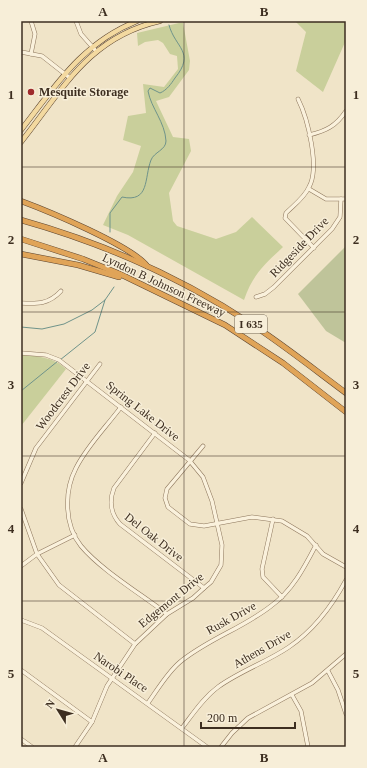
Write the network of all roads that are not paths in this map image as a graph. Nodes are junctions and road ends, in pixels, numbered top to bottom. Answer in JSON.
{"nodes":[{"id":1,"x":31,"y":21,"type":"edge"},
{"id":2,"x":76,"y":21,"type":"edge"},
{"id":3,"x":137,"y":21,"type":"edge"},
{"id":4,"x":160,"y":21,"type":"edge"},
{"id":5,"x":144,"y":23,"type":"edge"},
{"id":6,"x":92,"y":46,"type":"junction"},
{"id":7,"x":96,"y":51,"type":"junction"},
{"id":8,"x":21,"y":52,"type":"edge"},
{"id":9,"x":31,"y":54,"type":"junction"},
{"id":10,"x":64,"y":74,"type":"junction"},
{"id":11,"x":70,"y":78,"type":"junction"},
{"id":12,"x":298,"y":99,"type":"dead end"},
{"id":13,"x":346,"y":111,"type":"edge"},
{"id":14,"x":21,"y":130,"type":"edge"},
{"id":15,"x":308,"y":135,"type":"junction"},
{"id":16,"x":21,"y":142,"type":"edge"},
{"id":17,"x":308,"y":189,"type":"junction"},
{"id":18,"x":341,"y":199,"type":"junction"},
{"id":19,"x":346,"y":199,"type":"edge"},
{"id":20,"x":21,"y":201,"type":"edge"},
{"id":21,"x":21,"y":220,"type":"edge"},
{"id":22,"x":21,"y":239,"type":"edge"},
{"id":23,"x":314,"y":248,"type":"junction"},
{"id":24,"x":21,"y":254,"type":"edge"},
{"id":25,"x":148,"y":267,"type":"junction"},
{"id":26,"x":61,"y":291,"type":"dead end"},
{"id":27,"x":256,"y":297,"type":"dead end"},
{"id":28,"x":171,"y":298,"type":"junction"},
{"id":29,"x":21,"y":303,"type":"edge"},
{"id":30,"x":21,"y":353,"type":"edge"},
{"id":31,"x":100,"y":364,"type":"dead end"},
{"id":32,"x":87,"y":381,"type":"junction"},
{"id":33,"x":346,"y":393,"type":"edge"},
{"id":34,"x":121,"y":407,"type":"junction"},
{"id":35,"x":346,"y":412,"type":"edge"},
{"id":36,"x":155,"y":433,"type":"junction"},
{"id":37,"x":203,"y":446,"type":"dead end"},
{"id":38,"x":190,"y":460,"type":"junction"},
{"id":39,"x":21,"y":482,"type":"edge"},
{"id":40,"x":21,"y":510,"type":"edge"},
{"id":41,"x":273,"y":519,"type":"junction"},
{"id":42,"x":218,"y":523,"type":"junction"},
{"id":43,"x":75,"y":535,"type":"junction"},
{"id":44,"x":316,"y":545,"type":"junction"},
{"id":45,"x":37,"y":554,"type":"junction"},
{"id":46,"x":21,"y":566,"type":"edge"},
{"id":47,"x":346,"y":567,"type":"edge"},
{"id":48,"x":346,"y":580,"type":"edge"},
{"id":49,"x":204,"y":588,"type":"junction"},
{"id":50,"x":282,"y":596,"type":"junction"},
{"id":51,"x":167,"y":614,"type":"junction"},
{"id":52,"x":21,"y":620,"type":"edge"},
{"id":53,"x":135,"y":644,"type":"junction"},
{"id":54,"x":346,"y":654,"type":"edge"},
{"id":55,"x":21,"y":670,"type":"edge"},
{"id":56,"x":328,"y":671,"type":"junction"},
{"id":57,"x":112,"y":678,"type":"junction"},
{"id":58,"x":292,"y":695,"type":"junction"},
{"id":59,"x":148,"y":703,"type":"junction"},
{"id":60,"x":346,"y":714,"type":"edge"},
{"id":61,"x":92,"y":722,"type":"junction"},
{"id":62,"x":182,"y":728,"type":"junction"},
{"id":63,"x":21,"y":739,"type":"edge"},
{"id":64,"x":32,"y":747,"type":"edge"},
{"id":65,"x":75,"y":747,"type":"edge"},
{"id":66,"x":207,"y":747,"type":"edge"},
{"id":67,"x":221,"y":747,"type":"edge"},
{"id":68,"x":308,"y":747,"type":"edge"}],
"edges":[{"from":1,"to":9,"type":"street"},
{"from":2,"to":6,"type":"street"},
{"from":3,"to":6,"type":"main road"},
{"from":4,"to":5,"type":"main road"},
{"from":5,"to":7,"type":"main road"},
{"from":6,"to":7,"type":"street"},
{"from":6,"to":10,"type":"main road"},
{"from":7,"to":11,"type":"main road"},
{"from":8,"to":9,"type":"street"},
{"from":9,"to":10,"type":"street"},
{"from":10,"to":11,"type":"street"},
{"from":10,"to":14,"type":"main road"},
{"from":11,"to":16,"type":"main road"},
{"from":12,"to":15,"type":"street"},
{"from":13,"to":15,"type":"street"},
{"from":15,"to":17,"type":"street"},
{"from":17,"to":18,"type":"street"},
{"from":17,"to":23,"type":"street"},
{"from":18,"to":19,"type":"street"},
{"from":18,"to":23,"type":"street","name":"Ridgeside Drive"},
{"from":20,"to":25,"type":"highway"},
{"from":21,"to":25,"type":"highway","name":"Lyndon B Johnson Freeway","number":"I 635"},
{"from":22,"to":28,"type":"highway","name":"Lyndon B Johnson Freeway","number":"I 635"},
{"from":23,"to":27,"type":"street","name":"Ridgeside Drive"},
{"from":24,"to":28,"type":"highway"},
{"from":25,"to":33,"type":"highway","name":"Lyndon B Johnson Freeway","number":"I 635"},
{"from":26,"to":29,"type":"street"},
{"from":28,"to":35,"type":"highway","name":"Lyndon B Johnson Freeway","number":"I 635"},
{"from":30,"to":32,"type":"street","name":"Spring Lake Drive"},
{"from":31,"to":32,"type":"street","name":"Woodcrest Drive"},
{"from":32,"to":34,"type":"street","name":"Spring Lake Drive"},
{"from":32,"to":39,"type":"street","name":"Woodcrest Drive"},
{"from":34,"to":36,"type":"street","name":"Spring Lake Drive"},
{"from":34,"to":43,"type":"street"},
{"from":36,"to":38,"type":"street","name":"Spring Lake Drive"},
{"from":36,"to":49,"type":"street","name":"Del Oak Drive"},
{"from":37,"to":38,"type":"street"},
{"from":38,"to":42,"type":"street","name":"Spring Lake Drive"},
{"from":38,"to":42,"type":"street"},
{"from":40,"to":45,"type":"street"},
{"from":41,"to":42,"type":"street"},
{"from":41,"to":44,"type":"street"},
{"from":41,"to":50,"type":"street"},
{"from":42,"to":49,"type":"street","name":"Edgemont Drive"},
{"from":43,"to":45,"type":"street"},
{"from":43,"to":51,"type":"street"},
{"from":44,"to":47,"type":"street"},
{"from":44,"to":50,"type":"street","name":"Rusk Drive"},
{"from":45,"to":46,"type":"street"},
{"from":45,"to":53,"type":"street"},
{"from":48,"to":62,"type":"street","name":"Athens Drive"},
{"from":49,"to":51,"type":"street","name":"Edgemont Drive"},
{"from":50,"to":59,"type":"street","name":"Rusk Drive"},
{"from":51,"to":53,"type":"street","name":"Edgemont Drive"},
{"from":52,"to":57,"type":"street","name":"Narobi Place"},
{"from":53,"to":57,"type":"street","name":"Edgemont Drive"},
{"from":54,"to":56,"type":"street"},
{"from":55,"to":61,"type":"street"},
{"from":56,"to":58,"type":"street"},
{"from":56,"to":60,"type":"street"},
{"from":57,"to":59,"type":"street","name":"Narobi Place"},
{"from":57,"to":61,"type":"street","name":"Edgemont Drive"},
{"from":58,"to":67,"type":"street"},
{"from":58,"to":68,"type":"street"},
{"from":59,"to":62,"type":"street","name":"Narobi Place"},
{"from":61,"to":65,"type":"street","name":"Edgemont Drive"},
{"from":62,"to":66,"type":"street","name":"Narobi Place"},
{"from":63,"to":64,"type":"street"}]}
